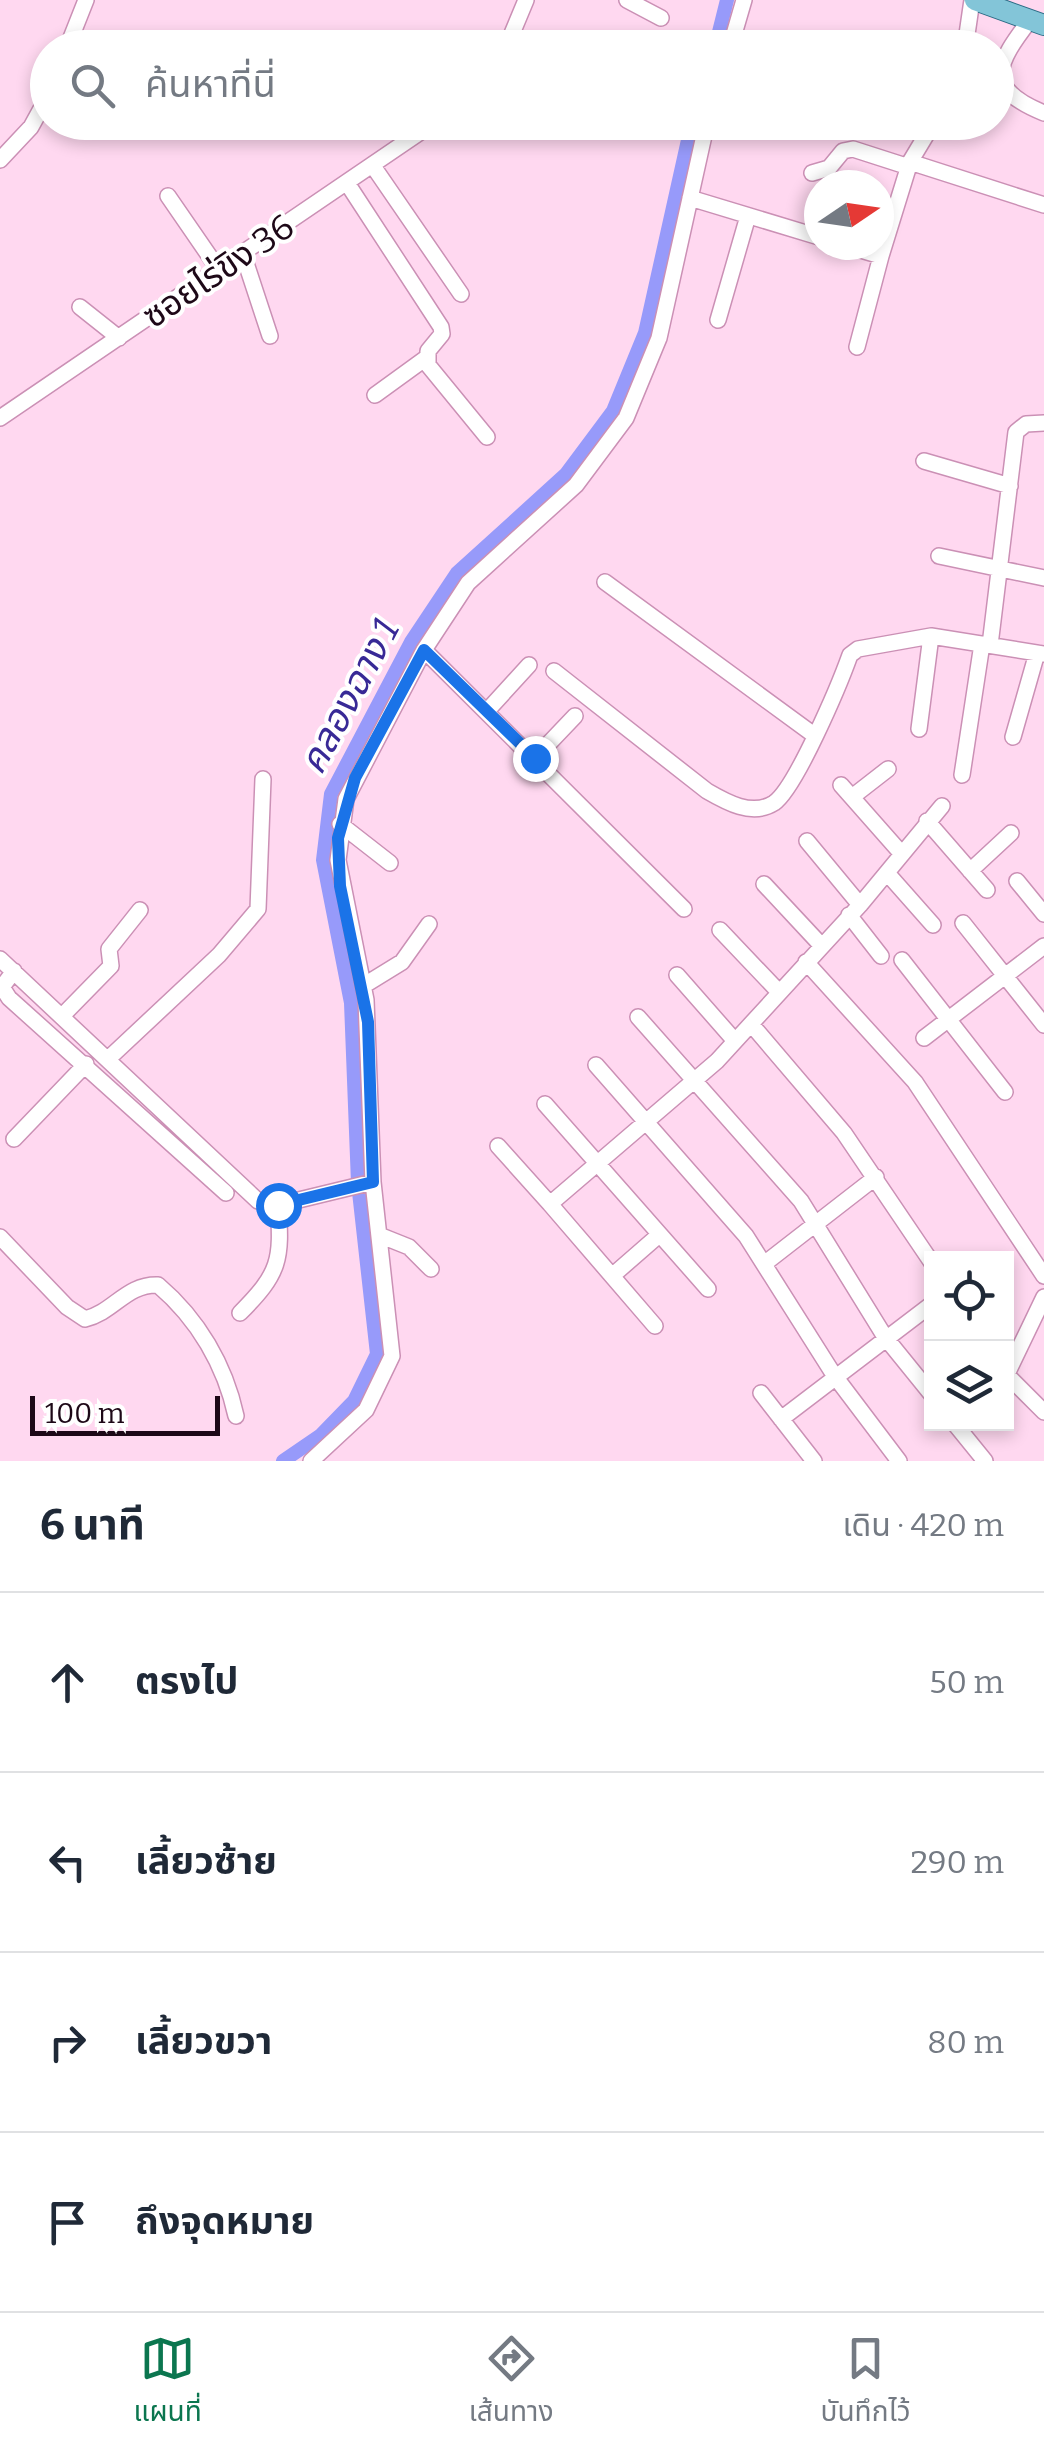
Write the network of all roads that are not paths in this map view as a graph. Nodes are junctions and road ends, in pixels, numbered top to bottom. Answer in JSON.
{"nodes":[{"id":1,"x":86,"y":0,"type":"edge"},
{"id":2,"x":526,"y":0,"type":"edge"},
{"id":3,"x":626,"y":0,"type":"edge"},
{"id":4,"x":744,"y":0,"type":"edge"},
{"id":5,"x":974,"y":0,"type":"edge"},
{"id":6,"x":661,"y":18,"type":"dead end"},
{"id":7,"x":1037,"y":23,"type":"edge"},
{"id":8,"x":74,"y":30,"type":"edge"},
{"id":9,"x":514,"y":30,"type":"edge"},
{"id":10,"x":735,"y":30,"type":"edge"},
{"id":11,"x":968,"y":30,"type":"edge"},
{"id":12,"x":1014,"y":45,"type":"edge"},
{"id":13,"x":1014,"y":95,"type":"edge"},
{"id":14,"x":1044,"y":113,"type":"edge"},
{"id":15,"x":30,"y":129,"type":"edge"},
{"id":16,"x":410,"y":140,"type":"edge"},
{"id":17,"x":703,"y":140,"type":"edge"},
{"id":18,"x":924,"y":140,"type":"edge"},
{"id":19,"x":0,"y":160,"type":"edge"},
{"id":20,"x":910,"y":164,"type":"junction"},
{"id":21,"x":373,"y":166,"type":"junction"},
{"id":22,"x":822,"y":170,"type":"edge"},
{"id":23,"x":347,"y":183,"type":"junction"},
{"id":24,"x":168,"y":196,"type":"dead end"},
{"id":25,"x":690,"y":198,"type":"junction"},
{"id":26,"x":1044,"y":205,"type":"edge"},
{"id":27,"x":894,"y":215,"type":"edge"},
{"id":28,"x":748,"y":216,"type":"junction"},
{"id":29,"x":804,"y":233,"type":"edge"},
{"id":30,"x":243,"y":254,"type":"junction"},
{"id":31,"x":880,"y":260,"type":"edge"},
{"id":32,"x":219,"y":270,"type":"junction"},
{"id":33,"x":461,"y":294,"type":"dead end"},
{"id":34,"x":80,"y":306,"type":"dead end"},
{"id":35,"x":718,"y":320,"type":"dead end"},
{"id":36,"x":270,"y":336,"type":"dead end"},
{"id":37,"x":119,"y":338,"type":"junction"},
{"id":38,"x":857,"y":347,"type":"dead end"},
{"id":39,"x":426,"y":358,"type":"junction"},
{"id":40,"x":375,"y":395,"type":"dead end"},
{"id":41,"x":0,"y":418,"type":"edge"},
{"id":42,"x":1044,"y":423,"type":"edge"},
{"id":43,"x":487,"y":437,"type":"dead end"},
{"id":44,"x":924,"y":460,"type":"dead end"},
{"id":45,"x":1010,"y":486,"type":"junction"},
{"id":46,"x":939,"y":556,"type":"dead end"},
{"id":47,"x":1000,"y":570,"type":"junction"},
{"id":48,"x":1044,"y":578,"type":"edge"},
{"id":49,"x":605,"y":582,"type":"dead end"},
{"id":50,"x":924,"y":637,"type":"junction"},
{"id":51,"x":986,"y":645,"type":"junction"},
{"id":52,"x":424,"y":650,"type":"junction"},
{"id":53,"x":1041,"y":654,"type":"edge"},
{"id":54,"x":529,"y":665,"type":"dead end"},
{"id":55,"x":554,"y":671,"type":"dead end"},
{"id":56,"x":487,"y":712,"type":"junction"},
{"id":57,"x":575,"y":716,"type":"dead end"},
{"id":58,"x":918,"y":729,"type":"dead end"},
{"id":59,"x":814,"y":735,"type":"junction"},
{"id":60,"x":1013,"y":737,"type":"dead end"},
{"id":61,"x":535,"y":758,"type":"junction"},
{"id":62,"x":888,"y":769,"type":"dead end"},
{"id":63,"x":962,"y":775,"type":"dead end"},
{"id":64,"x":263,"y":779,"type":"dead end"},
{"id":65,"x":942,"y":806,"type":"dead end"},
{"id":66,"x":928,"y":820,"type":"junction"},
{"id":67,"x":340,"y":824,"type":"junction"},
{"id":68,"x":1011,"y":833,"type":"dead end"},
{"id":69,"x":807,"y":841,"type":"dead end"},
{"id":70,"x":901,"y":854,"type":"junction"},
{"id":71,"x":390,"y":863,"type":"dead end"},
{"id":72,"x":970,"y":870,"type":"junction"},
{"id":73,"x":887,"y":874,"type":"junction"},
{"id":74,"x":1017,"y":881,"type":"dead end"},
{"id":75,"x":764,"y":884,"type":"dead end"},
{"id":76,"x":987,"y":890,"type":"dead end"},
{"id":77,"x":684,"y":909,"type":"dead end"},
{"id":78,"x":140,"y":910,"type":"dead end"},
{"id":79,"x":854,"y":910,"type":"junction"},
{"id":80,"x":1044,"y":914,"type":"edge"},
{"id":81,"x":963,"y":922,"type":"dead end"},
{"id":82,"x":430,"y":924,"type":"dead end"},
{"id":83,"x":933,"y":925,"type":"dead end"},
{"id":84,"x":720,"y":930,"type":"dead end"},
{"id":85,"x":820,"y":944,"type":"junction"},
{"id":86,"x":1044,"y":946,"type":"edge"},
{"id":87,"x":881,"y":956,"type":"dead end"},
{"id":88,"x":0,"y":959,"type":"edge"},
{"id":89,"x":902,"y":960,"type":"dead end"},
{"id":90,"x":806,"y":962,"type":"junction"},
{"id":91,"x":14,"y":971,"type":"junction"},
{"id":92,"x":677,"y":975,"type":"dead end"},
{"id":93,"x":1004,"y":976,"type":"junction"},
{"id":94,"x":363,"y":986,"type":"junction"},
{"id":95,"x":778,"y":992,"type":"junction"},
{"id":96,"x":4,"y":1003,"type":"edge"},
{"id":97,"x":63,"y":1016,"type":"junction"},
{"id":98,"x":638,"y":1017,"type":"dead end"},
{"id":99,"x":948,"y":1020,"type":"junction"},
{"id":100,"x":751,"y":1024,"type":"junction"},
{"id":101,"x":1044,"y":1025,"type":"edge"},
{"id":102,"x":924,"y":1038,"type":"dead end"},
{"id":103,"x":735,"y":1041,"type":"junction"},
{"id":104,"x":108,"y":1059,"type":"junction"},
{"id":105,"x":86,"y":1064,"type":"junction"},
{"id":106,"x":596,"y":1065,"type":"dead end"},
{"id":107,"x":694,"y":1081,"type":"junction"},
{"id":108,"x":1005,"y":1092,"type":"dead end"},
{"id":109,"x":545,"y":1104,"type":"dead end"},
{"id":110,"x":648,"y":1124,"type":"junction"},
{"id":111,"x":14,"y":1140,"type":"dead end"},
{"id":112,"x":498,"y":1146,"type":"dead end"},
{"id":113,"x":599,"y":1166,"type":"junction"},
{"id":114,"x":876,"y":1177,"type":"junction"},
{"id":115,"x":369,"y":1182,"type":"junction"},
{"id":116,"x":226,"y":1193,"type":"dead end"},
{"id":117,"x":550,"y":1204,"type":"junction"},
{"id":118,"x":278,"y":1205,"type":"junction"},
{"id":119,"x":817,"y":1224,"type":"junction"},
{"id":120,"x":379,"y":1235,"type":"junction"},
{"id":121,"x":659,"y":1235,"type":"junction"},
{"id":122,"x":0,"y":1237,"type":"edge"},
{"id":123,"x":924,"y":1251,"type":"edge"},
{"id":124,"x":764,"y":1264,"type":"junction"},
{"id":125,"x":430,"y":1269,"type":"dead end"},
{"id":126,"x":612,"y":1276,"type":"junction"},
{"id":127,"x":1044,"y":1276,"type":"edge"},
{"id":128,"x":708,"y":1290,"type":"dead end"},
{"id":129,"x":1044,"y":1297,"type":"edge"},
{"id":130,"x":924,"y":1310,"type":"edge"},
{"id":131,"x":240,"y":1314,"type":"dead end"},
{"id":132,"x":655,"y":1326,"type":"dead end"},
{"id":133,"x":884,"y":1337,"type":"junction"},
{"id":134,"x":1014,"y":1359,"type":"edge"},
{"id":135,"x":834,"y":1375,"type":"junction"},
{"id":136,"x":1014,"y":1381,"type":"edge"},
{"id":137,"x":924,"y":1385,"type":"edge"},
{"id":138,"x":762,"y":1394,"type":"dead end"},
{"id":139,"x":1044,"y":1412,"type":"edge"},
{"id":140,"x":236,"y":1416,"type":"dead end"},
{"id":141,"x":781,"y":1419,"type":"junction"},
{"id":142,"x":961,"y":1431,"type":"edge"},
{"id":143,"x":311,"y":1461,"type":"edge"},
{"id":144,"x":814,"y":1461,"type":"edge"},
{"id":145,"x":900,"y":1461,"type":"edge"},
{"id":146,"x":985,"y":1461,"type":"edge"}],
"edges":[{"from":1,"to":8,"type":"street"},
{"from":2,"to":9,"type":"street"},
{"from":3,"to":6,"type":"street"},
{"from":4,"to":10,"type":"street"},
{"from":5,"to":7,"type":"main road"},
{"from":5,"to":11,"type":"street"},
{"from":7,"to":12,"type":"street"},
{"from":13,"to":14,"type":"street"},
{"from":15,"to":19,"type":"street"},
{"from":16,"to":21,"type":"street","name":"ซอยไร่ขิง 36"},
{"from":17,"to":25,"type":"street"},
{"from":18,"to":20,"type":"street"},
{"from":20,"to":22,"type":"street"},
{"from":20,"to":26,"type":"street"},
{"from":20,"to":27,"type":"street"},
{"from":21,"to":23,"type":"street","name":"ซอยไร่ขิง 36"},
{"from":21,"to":33,"type":"street"},
{"from":23,"to":30,"type":"street","name":"ซอยไร่ขิง 36"},
{"from":23,"to":39,"type":"street"},
{"from":24,"to":32,"type":"street"},
{"from":25,"to":28,"type":"street"},
{"from":25,"to":52,"type":"street"},
{"from":28,"to":29,"type":"street"},
{"from":28,"to":35,"type":"street"},
{"from":30,"to":32,"type":"street","name":"ซอยไร่ขิง 36"},
{"from":30,"to":36,"type":"street"},
{"from":31,"to":38,"type":"street"},
{"from":32,"to":37,"type":"street","name":"ซอยไร่ขิง 36"},
{"from":34,"to":37,"type":"street"},
{"from":37,"to":41,"type":"street","name":"ซอยไร่ขิง 36"},
{"from":39,"to":40,"type":"street"},
{"from":39,"to":43,"type":"street"},
{"from":42,"to":45,"type":"street"},
{"from":44,"to":45,"type":"street"},
{"from":45,"to":47,"type":"street"},
{"from":46,"to":47,"type":"street"},
{"from":47,"to":48,"type":"street"},
{"from":47,"to":51,"type":"street"},
{"from":49,"to":59,"type":"street"},
{"from":50,"to":51,"type":"street"},
{"from":50,"to":58,"type":"street"},
{"from":50,"to":59,"type":"street"},
{"from":51,"to":53,"type":"street"},
{"from":51,"to":63,"type":"street"},
{"from":52,"to":56,"type":"street"},
{"from":52,"to":67,"type":"street"},
{"from":53,"to":60,"type":"street"},
{"from":54,"to":56,"type":"street"},
{"from":55,"to":59,"type":"street"},
{"from":56,"to":61,"type":"street"},
{"from":57,"to":61,"type":"street"},
{"from":61,"to":77,"type":"street"},
{"from":62,"to":70,"type":"street"},
{"from":64,"to":104,"type":"street"},
{"from":65,"to":66,"type":"street"},
{"from":66,"to":70,"type":"street"},
{"from":66,"to":72,"type":"street"},
{"from":67,"to":71,"type":"street"},
{"from":67,"to":94,"type":"street"},
{"from":68,"to":72,"type":"street"},
{"from":69,"to":79,"type":"street"},
{"from":70,"to":73,"type":"street"},
{"from":72,"to":76,"type":"street"},
{"from":73,"to":79,"type":"street"},
{"from":73,"to":83,"type":"street"},
{"from":74,"to":80,"type":"street"},
{"from":75,"to":85,"type":"street"},
{"from":78,"to":97,"type":"street"},
{"from":79,"to":85,"type":"street"},
{"from":79,"to":87,"type":"street"},
{"from":81,"to":93,"type":"street"},
{"from":82,"to":94,"type":"street"},
{"from":84,"to":95,"type":"street"},
{"from":85,"to":90,"type":"street"},
{"from":86,"to":93,"type":"street"},
{"from":88,"to":91,"type":"street"},
{"from":89,"to":99,"type":"street"},
{"from":90,"to":95,"type":"street"},
{"from":90,"to":127,"type":"street"},
{"from":91,"to":96,"type":"street"},
{"from":91,"to":97,"type":"street"},
{"from":92,"to":103,"type":"street"},
{"from":93,"to":99,"type":"street"},
{"from":93,"to":101,"type":"street"},
{"from":94,"to":115,"type":"street"},
{"from":95,"to":100,"type":"street"},
{"from":96,"to":105,"type":"street"},
{"from":97,"to":104,"type":"street"},
{"from":98,"to":107,"type":"street"},
{"from":99,"to":102,"type":"street"},
{"from":99,"to":108,"type":"street"},
{"from":100,"to":103,"type":"street"},
{"from":100,"to":114,"type":"street"},
{"from":103,"to":107,"type":"street"},
{"from":104,"to":118,"type":"street"},
{"from":105,"to":111,"type":"street"},
{"from":105,"to":116,"type":"street"},
{"from":106,"to":110,"type":"street"},
{"from":107,"to":110,"type":"street"},
{"from":107,"to":119,"type":"street"},
{"from":109,"to":113,"type":"street"},
{"from":110,"to":113,"type":"street"},
{"from":110,"to":124,"type":"street"},
{"from":112,"to":117,"type":"street"},
{"from":113,"to":117,"type":"street"},
{"from":113,"to":121,"type":"street"},
{"from":114,"to":119,"type":"street"},
{"from":114,"to":123,"type":"street"},
{"from":115,"to":118,"type":"street"},
{"from":115,"to":120,"type":"street"},
{"from":117,"to":126,"type":"street"},
{"from":118,"to":131,"type":"street"},
{"from":119,"to":124,"type":"street"},
{"from":119,"to":133,"type":"street"},
{"from":120,"to":125,"type":"street"},
{"from":120,"to":143,"type":"street"},
{"from":121,"to":126,"type":"street"},
{"from":121,"to":128,"type":"street"},
{"from":122,"to":140,"type":"street"},
{"from":124,"to":135,"type":"street"},
{"from":126,"to":132,"type":"street"},
{"from":129,"to":134,"type":"street"},
{"from":130,"to":133,"type":"street"},
{"from":133,"to":135,"type":"street"},
{"from":133,"to":137,"type":"street"},
{"from":135,"to":141,"type":"street"},
{"from":135,"to":145,"type":"street"},
{"from":136,"to":139,"type":"street"},
{"from":138,"to":141,"type":"street"},
{"from":141,"to":144,"type":"street"},
{"from":142,"to":146,"type":"street"}]}
